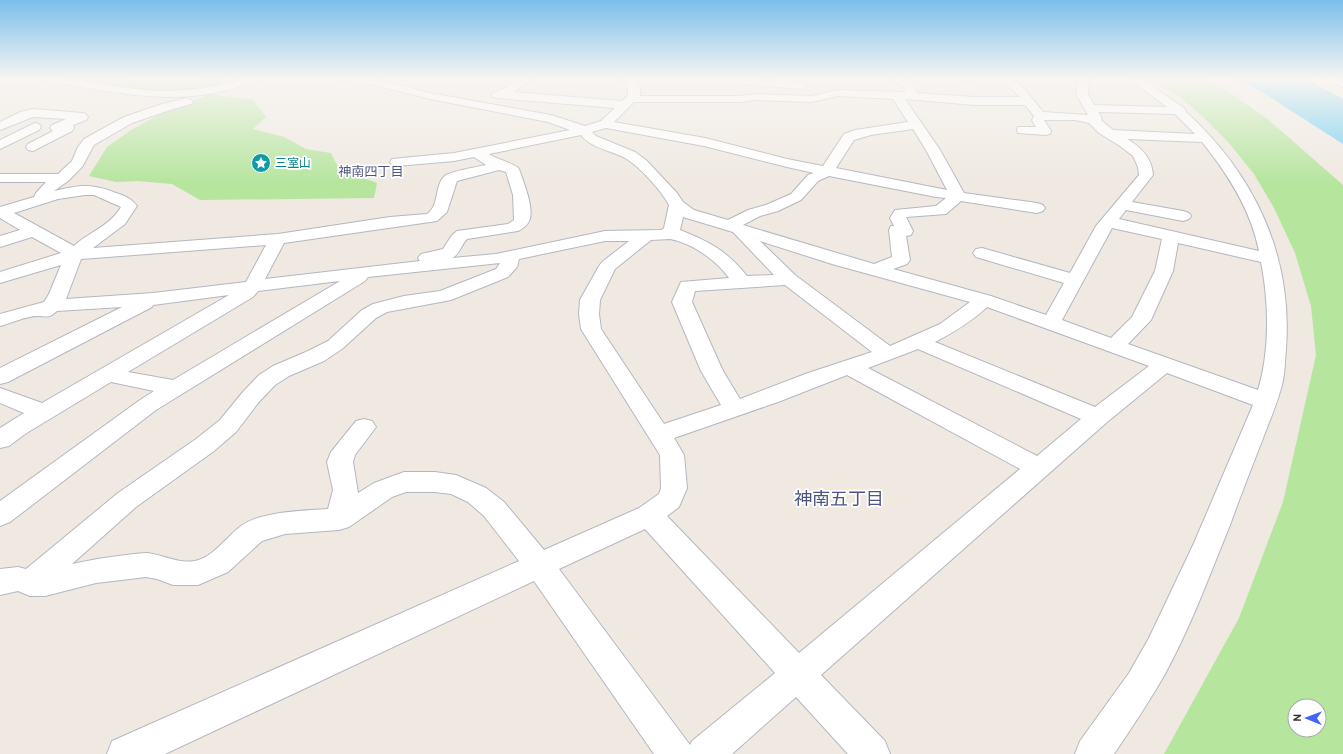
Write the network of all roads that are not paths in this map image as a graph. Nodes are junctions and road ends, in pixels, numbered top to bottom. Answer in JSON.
{"nodes":[{"id":1,"x":32,"y":113,"type":"edge"},
{"id":2,"x":35,"y":113,"type":"edge"},
{"id":3,"x":149,"y":113,"type":"edge"},
{"id":4,"x":522,"y":113,"type":"edge"},
{"id":5,"x":615,"y":113,"type":"edge"},
{"id":6,"x":908,"y":113,"type":"edge"},
{"id":7,"x":1038,"y":113,"type":"edge"},
{"id":8,"x":1082,"y":113,"type":"edge"},
{"id":9,"x":1093,"y":113,"type":"edge"},
{"id":10,"x":1182,"y":113,"type":"edge"},
{"id":11,"x":1040,"y":116,"type":"junction"},
{"id":12,"x":604,"y":124,"type":"junction"},
{"id":13,"x":916,"y":125,"type":"junction"},
{"id":14,"x":2,"y":127,"type":"edge"},
{"id":15,"x":35,"y":127,"type":"junction"},
{"id":16,"x":62,"y":128,"type":"junction"},
{"id":17,"x":110,"y":130,"type":"junction"},
{"id":18,"x":1022,"y":130,"type":"dead end"},
{"id":19,"x":585,"y":131,"type":"junction"},
{"id":20,"x":1111,"y":134,"type":"junction"},
{"id":21,"x":1206,"y":138,"type":"junction"},
{"id":22,"x":0,"y":145,"type":"edge"},
{"id":23,"x":33,"y":147,"type":"dead end"},
{"id":24,"x":475,"y":152,"type":"junction"},
{"id":25,"x":397,"y":162,"type":"dead end"},
{"id":26,"x":500,"y":165,"type":"junction"},
{"id":27,"x":826,"y":171,"type":"junction"},
{"id":28,"x":0,"y":178,"type":"edge"},
{"id":29,"x":62,"y":178,"type":"junction"},
{"id":30,"x":958,"y":196,"type":"junction"},
{"id":31,"x":43,"y":199,"type":"junction"},
{"id":32,"x":678,"y":205,"type":"junction"},
{"id":33,"x":1123,"y":205,"type":"junction"},
{"id":34,"x":1037,"y":208,"type":"dead end"},
{"id":35,"x":1,"y":212,"type":"edge"},
{"id":36,"x":1183,"y":216,"type":"dead end"},
{"id":37,"x":1109,"y":222,"type":"junction"},
{"id":38,"x":734,"y":226,"type":"junction"},
{"id":39,"x":214,"y":227,"type":"dead end"},
{"id":40,"x":32,"y":231,"type":"junction"},
{"id":41,"x":659,"y":234,"type":"junction"},
{"id":42,"x":1171,"y":236,"type":"junction"},
{"id":43,"x":278,"y":239,"type":"junction"},
{"id":44,"x":0,"y":242,"type":"edge"},
{"id":45,"x":196,"y":245,"type":"junction"},
{"id":46,"x":982,"y":253,"type":"dead end"},
{"id":47,"x":76,"y":254,"type":"junction"},
{"id":48,"x":512,"y":255,"type":"junction"},
{"id":49,"x":1270,"y":259,"type":"junction"},
{"id":50,"x":875,"y":270,"type":"junction"},
{"id":51,"x":366,"y":272,"type":"junction"},
{"id":52,"x":0,"y":278,"type":"edge"},
{"id":53,"x":789,"y":279,"type":"junction"},
{"id":54,"x":1075,"y":280,"type":"junction"},
{"id":55,"x":742,"y":282,"type":"junction"},
{"id":56,"x":252,"y":287,"type":"junction"},
{"id":57,"x":153,"y":299,"type":"junction"},
{"id":58,"x":984,"y":300,"type":"junction"},
{"id":59,"x":53,"y":306,"type":"junction"},
{"id":60,"x":0,"y":320,"type":"edge"},
{"id":61,"x":1051,"y":323,"type":"junction"},
{"id":62,"x":0,"y":329,"type":"edge"},
{"id":63,"x":918,"y":342,"type":"junction"},
{"id":64,"x":1114,"y":346,"type":"junction"},
{"id":65,"x":888,"y":354,"type":"junction"},
{"id":66,"x":1165,"y":364,"type":"junction"},
{"id":67,"x":849,"y":367,"type":"junction"},
{"id":68,"x":108,"y":375,"type":"junction"},
{"id":69,"x":0,"y":377,"type":"edge"},
{"id":70,"x":176,"y":388,"type":"junction"},
{"id":71,"x":0,"y":395,"type":"edge"},
{"id":72,"x":1265,"y":401,"type":"junction"},
{"id":73,"x":735,"y":409,"type":"junction"},
{"id":74,"x":44,"y":412,"type":"junction"},
{"id":75,"x":1098,"y":417,"type":"junction"},
{"id":76,"x":364,"y":427,"type":"dead end"},
{"id":77,"x":659,"y":434,"type":"junction"},
{"id":78,"x":0,"y":440,"type":"edge"},
{"id":79,"x":1039,"y":468,"type":"junction"},
{"id":80,"x":0,"y":514,"type":"edge"},
{"id":81,"x":649,"y":515,"type":"junction"},
{"id":82,"x":339,"y":519,"type":"junction"},
{"id":83,"x":539,"y":565,"type":"junction"},
{"id":84,"x":0,"y":582,"type":"edge"},
{"id":85,"x":30,"y":583,"type":"junction"},
{"id":86,"x":798,"y":674,"type":"junction"},
{"id":87,"x":125,"y":754,"type":"edge"},
{"id":88,"x":676,"y":754,"type":"edge"},
{"id":89,"x":705,"y":754,"type":"edge"},
{"id":90,"x":872,"y":754,"type":"edge"},
{"id":91,"x":1093,"y":754,"type":"edge"}],
"edges":[{"from":1,"to":14,"type":"street"},
{"from":2,"to":16,"type":"street"},
{"from":3,"to":17,"type":"street"},
{"from":4,"to":19,"type":"street"},
{"from":5,"to":12,"type":"street"},
{"from":6,"to":13,"type":"street"},
{"from":7,"to":11,"type":"street"},
{"from":8,"to":11,"type":"street"},
{"from":9,"to":20,"type":"street"},
{"from":10,"to":21,"type":"street"},
{"from":11,"to":18,"type":"street"},
{"from":12,"to":19,"type":"street"},
{"from":12,"to":27,"type":"street"},
{"from":13,"to":27,"type":"street"},
{"from":13,"to":30,"type":"street"},
{"from":14,"to":15,"type":"street"},
{"from":15,"to":16,"type":"street"},
{"from":15,"to":22,"type":"street"},
{"from":16,"to":17,"type":"street"},
{"from":16,"to":23,"type":"street"},
{"from":17,"to":29,"type":"street"},
{"from":19,"to":24,"type":"street"},
{"from":19,"to":32,"type":"street"},
{"from":20,"to":21,"type":"street"},
{"from":20,"to":33,"type":"street"},
{"from":21,"to":49,"type":"street"},
{"from":24,"to":25,"type":"street"},
{"from":24,"to":26,"type":"street"},
{"from":26,"to":43,"type":"street"},
{"from":26,"to":51,"type":"street"},
{"from":27,"to":30,"type":"street"},
{"from":27,"to":38,"type":"street"},
{"from":28,"to":29,"type":"street"},
{"from":29,"to":31,"type":"street"},
{"from":30,"to":34,"type":"street"},
{"from":30,"to":50,"type":"street"},
{"from":31,"to":35,"type":"street"},
{"from":31,"to":47,"type":"street"},
{"from":32,"to":38,"type":"street"},
{"from":32,"to":41,"type":"street"},
{"from":33,"to":36,"type":"street"},
{"from":33,"to":37,"type":"street"},
{"from":35,"to":40,"type":"street"},
{"from":37,"to":42,"type":"street"},
{"from":37,"to":54,"type":"street"},
{"from":38,"to":50,"type":"street"},
{"from":38,"to":53,"type":"street"},
{"from":39,"to":45,"type":"street"},
{"from":40,"to":44,"type":"street"},
{"from":40,"to":47,"type":"street"},
{"from":41,"to":48,"type":"street"},
{"from":41,"to":55,"type":"street"},
{"from":41,"to":77,"type":"street"},
{"from":42,"to":49,"type":"street"},
{"from":42,"to":64,"type":"street"},
{"from":43,"to":45,"type":"street"},
{"from":43,"to":56,"type":"street"},
{"from":45,"to":47,"type":"street"},
{"from":46,"to":54,"type":"street"},
{"from":47,"to":52,"type":"street"},
{"from":47,"to":59,"type":"street"},
{"from":48,"to":51,"type":"street"},
{"from":48,"to":85,"type":"street"},
{"from":49,"to":72,"type":"street"},
{"from":50,"to":58,"type":"street"},
{"from":51,"to":56,"type":"street"},
{"from":51,"to":70,"type":"street"},
{"from":53,"to":55,"type":"street"},
{"from":53,"to":65,"type":"street"},
{"from":54,"to":61,"type":"street"},
{"from":55,"to":73,"type":"street"},
{"from":56,"to":57,"type":"street"},
{"from":56,"to":68,"type":"street"},
{"from":57,"to":59,"type":"street"},
{"from":57,"to":69,"type":"street"},
{"from":58,"to":61,"type":"street"},
{"from":58,"to":63,"type":"street"},
{"from":59,"to":60,"type":"street"},
{"from":59,"to":62,"type":"street"},
{"from":61,"to":64,"type":"street"},
{"from":63,"to":65,"type":"street"},
{"from":63,"to":75,"type":"street"},
{"from":64,"to":66,"type":"street"},
{"from":65,"to":67,"type":"street"},
{"from":66,"to":72,"type":"street"},
{"from":66,"to":75,"type":"street"},
{"from":67,"to":73,"type":"street"},
{"from":67,"to":79,"type":"street"},
{"from":68,"to":70,"type":"street"},
{"from":68,"to":74,"type":"street"},
{"from":70,"to":80,"type":"street"},
{"from":71,"to":74,"type":"street"},
{"from":72,"to":91,"type":"street"},
{"from":73,"to":77,"type":"street"},
{"from":74,"to":78,"type":"street"},
{"from":75,"to":79,"type":"street"},
{"from":76,"to":82,"type":"street"},
{"from":77,"to":81,"type":"street"},
{"from":79,"to":86,"type":"street"},
{"from":81,"to":83,"type":"street"},
{"from":81,"to":86,"type":"street"},
{"from":82,"to":83,"type":"street"},
{"from":82,"to":85,"type":"street"},
{"from":83,"to":87,"type":"street"},
{"from":83,"to":88,"type":"street"},
{"from":84,"to":85,"type":"street"},
{"from":86,"to":89,"type":"street"},
{"from":86,"to":90,"type":"street"}]}
